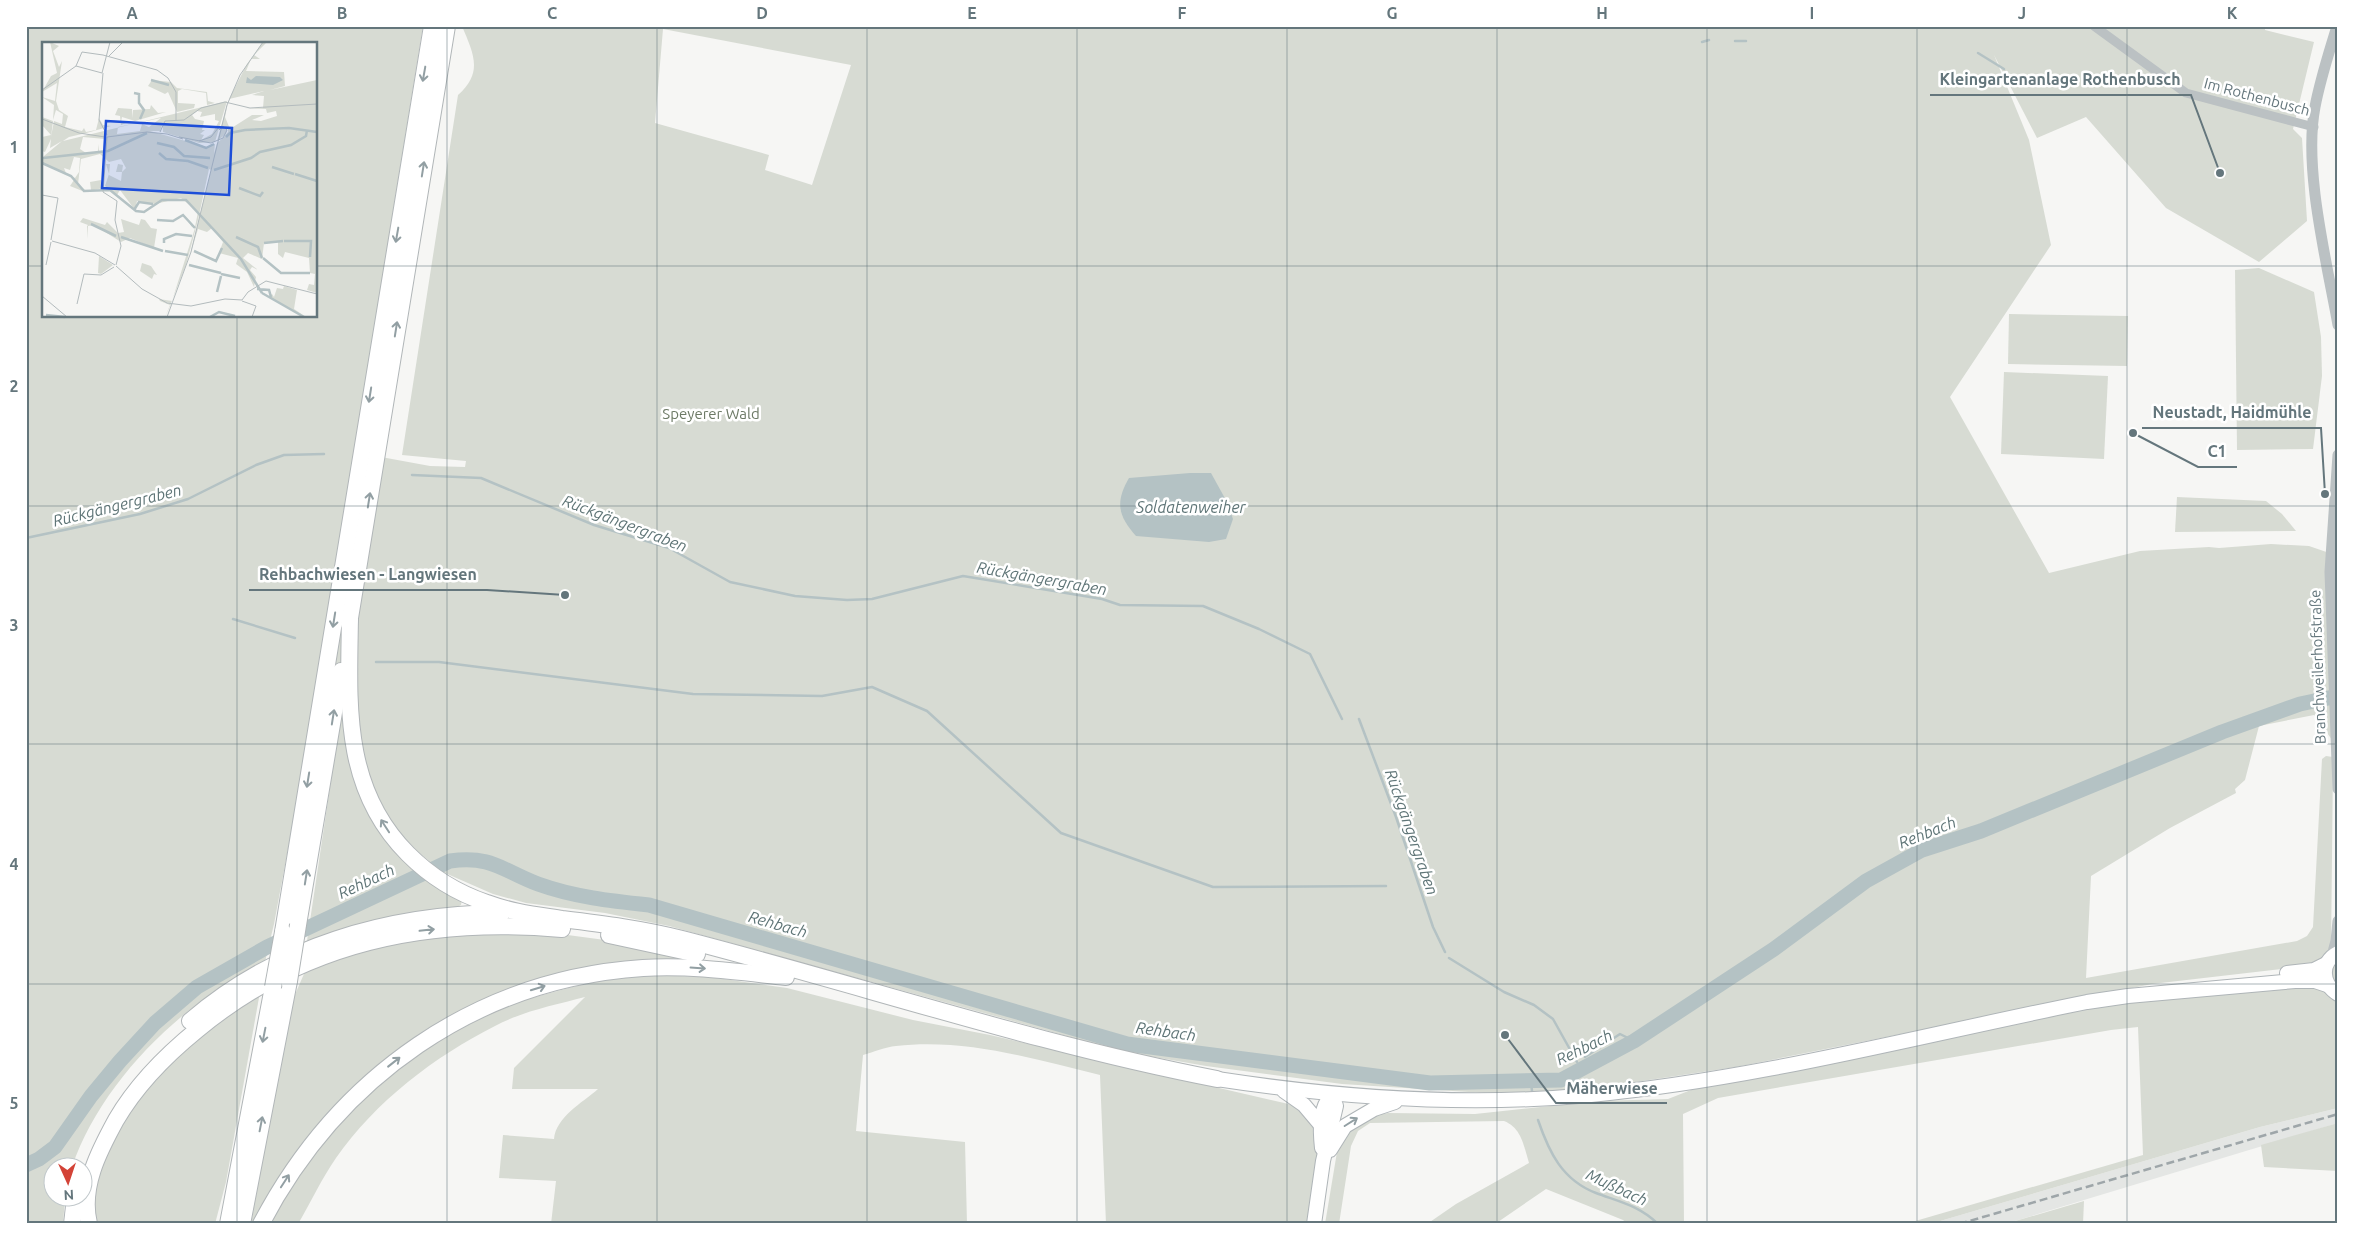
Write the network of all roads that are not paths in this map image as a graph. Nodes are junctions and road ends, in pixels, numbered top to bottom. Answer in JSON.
{"nodes":[{"id":1,"x":432,"y":26,"type":"edge"},
{"id":2,"x":447,"y":26,"type":"edge"},
{"id":3,"x":2094,"y":26,"type":"edge"},
{"id":4,"x":2337,"y":26,"type":"edge"},
{"id":5,"x":2314,"y":127,"type":"junction"},
{"id":6,"x":2338,"y":325,"type":"edge"},
{"id":7,"x":2338,"y":455,"type":"edge"},
{"id":8,"x":2334,"y":545,"type":"edge"},
{"id":9,"x":354,"y":546,"type":"junction"},
{"id":10,"x":349,"y":573,"type":"junction"},
{"id":11,"x":350,"y":615,"type":"junction"},
{"id":12,"x":2338,"y":789,"type":"edge"},
{"id":13,"x":532,"y":914,"type":"junction"},
{"id":14,"x":2338,"y":921,"type":"edge"},
{"id":15,"x":2332,"y":958,"type":"edge"},
{"id":16,"x":786,"y":977,"type":"junction"},
{"id":17,"x":2335,"y":992,"type":"edge"},
{"id":18,"x":2128,"y":996,"type":"junction"},
{"id":19,"x":977,"y":1022,"type":"junction"},
{"id":20,"x":1217,"y":1079,"type":"joint"},
{"id":21,"x":1283,"y":1089,"type":"junction"},
{"id":22,"x":1332,"y":1095,"type":"junction"},
{"id":23,"x":1402,"y":1100,"type":"junction"},
{"id":24,"x":1320,"y":1124,"type":"junction"},
{"id":25,"x":86,"y":1158,"type":"edge"},
{"id":26,"x":1323,"y":1161,"type":"junction"},
{"id":27,"x":234,"y":1194,"type":"junction"},
{"id":28,"x":74,"y":1208,"type":"edge"},
{"id":29,"x":72,"y":1224,"type":"edge"},
{"id":30,"x":89,"y":1224,"type":"edge"},
{"id":31,"x":222,"y":1224,"type":"edge"},
{"id":32,"x":228,"y":1224,"type":"edge"},
{"id":33,"x":242,"y":1224,"type":"edge"},
{"id":34,"x":261,"y":1224,"type":"edge"},
{"id":35,"x":1314,"y":1224,"type":"edge"}],
"edges":[{"from":1,"to":9,"type":"highway","one_way":true},
{"from":9,"to":2,"type":"highway","one_way":true},
{"from":3,"to":5,"type":"street","name":"Im Rothenbusch"},
{"from":4,"to":5,"type":"street"},
{"from":5,"to":6,"type":"street"},
{"from":7,"to":8,"type":"street","name":"Branchweilerhofstraße"},
{"from":8,"to":12,"type":"street","name":"Branchweilerhofstraße"},
{"from":9,"to":10,"type":"highway"},
{"from":10,"to":11,"type":"highway"},
{"from":10,"to":27,"type":"highway","one_way":true,"bridge":true},
{"from":13,"to":11,"type":"highway","one_way":true},
{"from":33,"to":11,"type":"highway","one_way":true,"bridge":true},
{"from":13,"to":19,"type":"highway"},
{"from":13,"to":25,"type":"highway"},
{"from":14,"to":15,"type":"street"},
{"from":15,"to":17,"type":"main road"},
{"from":15,"to":18,"type":"main road"},
{"from":16,"to":19,"type":"highway"},
{"from":30,"to":16,"type":"highway","one_way":true},
{"from":34,"to":16,"type":"highway","one_way":true},
{"from":17,"to":18,"type":"main road"},
{"from":18,"to":23,"type":"main road"},
{"from":19,"to":20,"type":"highway"},
{"from":20,"to":21,"type":"main road"},
{"from":21,"to":22,"type":"main road"},
{"from":21,"to":24,"type":"main road"},
{"from":22,"to":23,"type":"main road"},
{"from":22,"to":24,"type":"main road"},
{"from":22,"to":26,"type":"main road"},
{"from":26,"to":23,"type":"main road","one_way":true},
{"from":24,"to":26,"type":"main road"},
{"from":26,"to":35,"type":"main road"},
{"from":27,"to":31,"type":"highway"},
{"from":27,"to":32,"type":"highway"},
{"from":28,"to":29,"type":"highway"}]}
